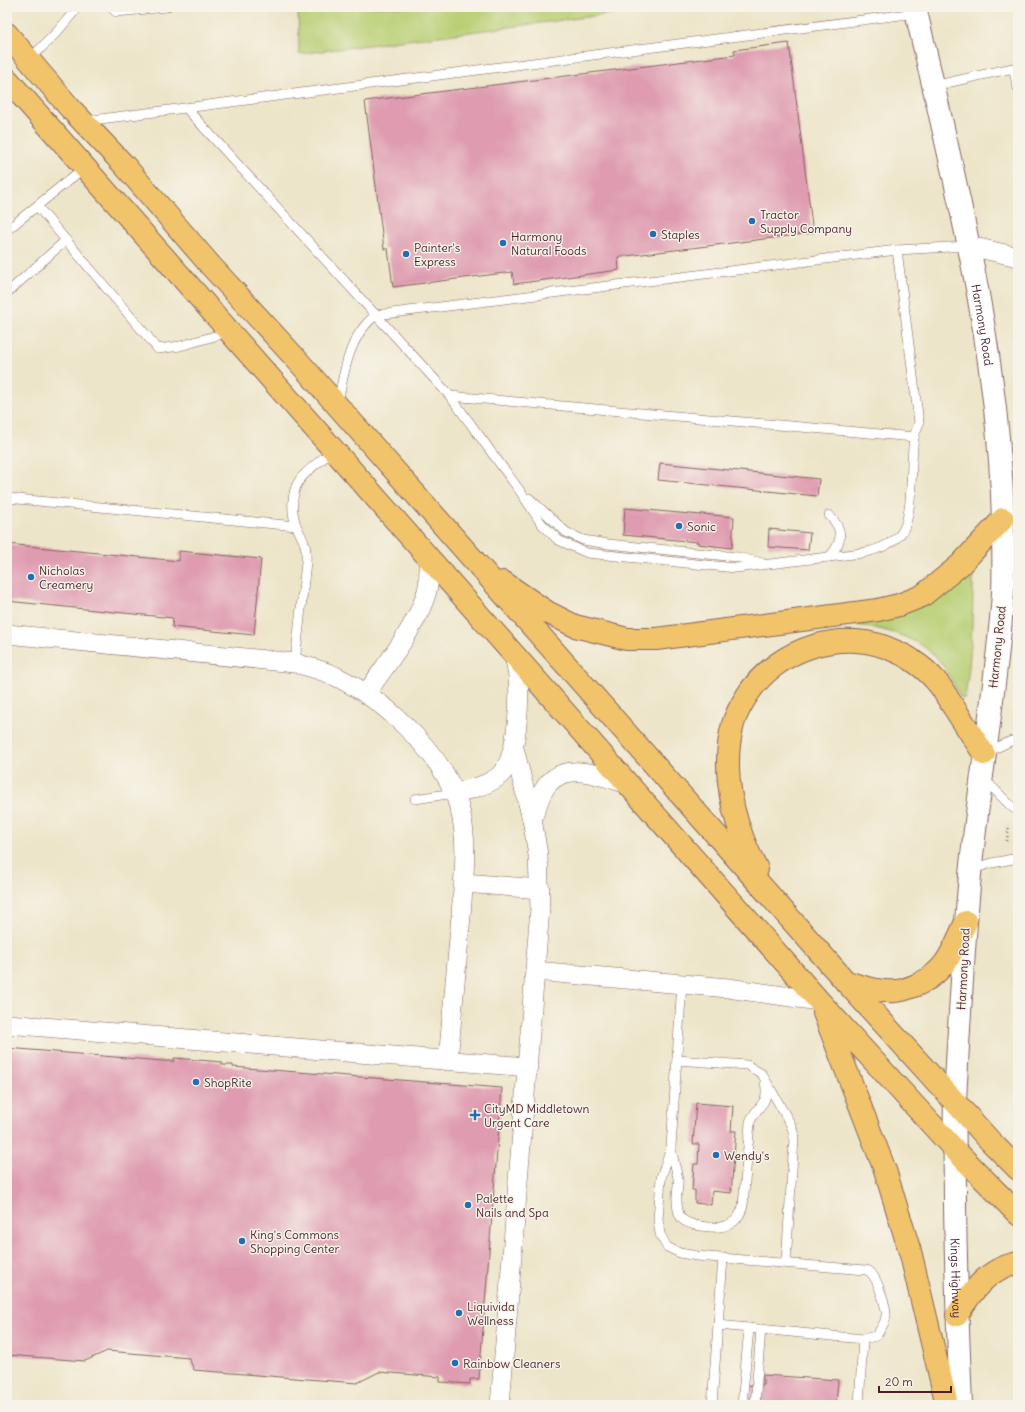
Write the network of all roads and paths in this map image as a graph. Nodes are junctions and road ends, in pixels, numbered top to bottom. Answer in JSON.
{"nodes":[{"id":1,"x":78,"y":7,"type":"edge"},
{"id":2,"x":111,"y":7,"type":"edge"},
{"id":3,"x":167,"y":7,"type":"edge"},
{"id":4,"x":915,"y":10,"type":"edge"},
{"id":5,"x":7,"y":34,"type":"edge"},
{"id":6,"x":29,"y":60,"type":"junction"},
{"id":7,"x":1016,"y":65,"type":"edge"},
{"id":8,"x":7,"y":79,"type":"edge"},
{"id":9,"x":933,"y":86,"type":"junction"},
{"id":10,"x":1018,"y":88,"type":"edge"},
{"id":11,"x":186,"y":108,"type":"junction"},
{"id":12,"x":83,"y":122,"type":"junction"},
{"id":13,"x":85,"y":167,"type":"junction"},
{"id":14,"x":37,"y":206,"type":"junction"},
{"id":15,"x":7,"y":230,"type":"edge"},
{"id":16,"x":66,"y":240,"type":"junction"},
{"id":17,"x":970,"y":246,"type":"junction"},
{"id":18,"x":897,"y":250,"type":"junction"},
{"id":19,"x":1018,"y":257,"type":"edge"},
{"id":20,"x":7,"y":293,"type":"edge"},
{"id":21,"x":376,"y":315,"type":"junction"},
{"id":22,"x":230,"y":332,"type":"junction"},
{"id":23,"x":450,"y":396,"type":"junction"},
{"id":24,"x":337,"y":406,"type":"junction"},
{"id":25,"x":914,"y":437,"type":"junction"},
{"id":26,"x":334,"y":450,"type":"junction"},
{"id":27,"x":520,"y":491,"type":"junction"},
{"id":28,"x":7,"y":498,"type":"edge"},
{"id":29,"x":829,"y":515,"type":"dead end"},
{"id":30,"x":1003,"y":519,"type":"junction"},
{"id":31,"x":296,"y":526,"type":"junction"},
{"id":32,"x":427,"y":555,"type":"junction"},
{"id":33,"x":829,"y":557,"type":"junction"},
{"id":34,"x":476,"y":563,"type":"junction"},
{"id":35,"x":769,"y":564,"type":"junction"},
{"id":36,"x":7,"y":634,"type":"edge"},
{"id":37,"x":513,"y":652,"type":"junction"},
{"id":38,"x":295,"y":663,"type":"junction"},
{"id":39,"x":366,"y":694,"type":"junction"},
{"id":40,"x":1018,"y":741,"type":"edge"},
{"id":41,"x":514,"y":748,"type":"junction"},
{"id":42,"x":984,"y":754,"type":"junction"},
{"id":43,"x":982,"y":777,"type":"junction"},
{"id":44,"x":628,"y":784,"type":"junction"},
{"id":45,"x":454,"y":793,"type":"junction"},
{"id":46,"x":415,"y":799,"type":"dead end"},
{"id":47,"x":1018,"y":811,"type":"edge"},
{"id":48,"x":532,"y":819,"type":"junction"},
{"id":49,"x":1010,"y":820,"type":"dead end"},
{"id":50,"x":1007,"y":841,"type":"dead end"},
{"id":51,"x":1018,"y":858,"type":"edge"},
{"id":52,"x":970,"y":870,"type":"junction"},
{"id":53,"x":463,"y":883,"type":"junction"},
{"id":54,"x":540,"y":889,"type":"junction"},
{"id":55,"x":767,"y":891,"type":"junction"},
{"id":56,"x":966,"y":922,"type":"junction"},
{"id":57,"x":535,"y":971,"type":"junction"},
{"id":58,"x":846,"y":982,"type":"junction"},
{"id":59,"x":682,"y":983,"type":"junction"},
{"id":60,"x":819,"y":1001,"type":"junction"},
{"id":61,"x":7,"y":1024,"type":"edge"},
{"id":62,"x":448,"y":1060,"type":"junction"},
{"id":63,"x":677,"y":1060,"type":"junction"},
{"id":64,"x":528,"y":1067,"type":"junction"},
{"id":65,"x":762,"y":1074,"type":"junction"},
{"id":66,"x":955,"y":1102,"type":"junction"},
{"id":67,"x":670,"y":1147,"type":"junction"},
{"id":68,"x":955,"y":1150,"type":"junction"},
{"id":69,"x":1018,"y":1169,"type":"edge"},
{"id":70,"x":1018,"y":1214,"type":"edge"},
{"id":71,"x":723,"y":1258,"type":"junction"},
{"id":72,"x":786,"y":1263,"type":"junction"},
{"id":73,"x":1018,"y":1263,"type":"edge"},
{"id":74,"x":956,"y":1315,"type":"junction"},
{"id":75,"x":718,"y":1325,"type":"junction"},
{"id":76,"x":749,"y":1328,"type":"junction"},
{"id":77,"x":761,"y":1329,"type":"junction"},
{"id":78,"x":863,"y":1339,"type":"junction"},
{"id":79,"x":500,"y":1405,"type":"edge"},
{"id":80,"x":712,"y":1405,"type":"edge"},
{"id":81,"x":742,"y":1405,"type":"edge"},
{"id":82,"x":755,"y":1405,"type":"edge"},
{"id":83,"x":859,"y":1405,"type":"edge"},
{"id":84,"x":947,"y":1405,"type":"edge"},
{"id":85,"x":961,"y":1405,"type":"edge"}],
"edges":[{"from":1,"to":6,"type":"lane"},
{"from":2,"to":3,"type":"lane"},
{"from":4,"to":9,"type":"street","name":"Harmony Road"},
{"from":4,"to":11,"type":"lane"},
{"from":5,"to":6,"type":"highway"},
{"from":6,"to":12,"type":"highway"},
{"from":7,"to":9,"type":"lane"},
{"from":7,"to":10,"type":"lane"},
{"from":8,"to":13,"type":"highway"},
{"from":9,"to":17,"type":"street","name":"Harmony Road"},
{"from":11,"to":12,"type":"lane"},
{"from":11,"to":21,"type":"lane"},
{"from":12,"to":24,"type":"highway"},
{"from":13,"to":14,"type":"lane"},
{"from":13,"to":22,"type":"highway"},
{"from":14,"to":15,"type":"lane"},
{"from":14,"to":16,"type":"lane"},
{"from":16,"to":20,"type":"lane"},
{"from":16,"to":22,"type":"lane"},
{"from":17,"to":18,"type":"lane"},
{"from":17,"to":19,"type":"street"},
{"from":17,"to":30,"type":"street","name":"Harmony Road"},
{"from":18,"to":21,"type":"lane"},
{"from":18,"to":25,"type":"lane"},
{"from":21,"to":23,"type":"lane"},
{"from":21,"to":24,"type":"lane"},
{"from":22,"to":26,"type":"highway"},
{"from":23,"to":25,"type":"lane"},
{"from":23,"to":27,"type":"lane"},
{"from":24,"to":34,"type":"highway"},
{"from":25,"to":33,"type":"lane"},
{"from":26,"to":31,"type":"lane"},
{"from":26,"to":32,"type":"highway"},
{"from":27,"to":35,"type":"lane"},
{"from":27,"to":35,"type":"lane"},
{"from":28,"to":31,"type":"lane"},
{"from":29,"to":33,"type":"lane"},
{"from":30,"to":34,"type":"highway"},
{"from":30,"to":42,"type":"street","name":"Harmony Road"},
{"from":31,"to":38,"type":"lane"},
{"from":32,"to":37,"type":"highway"},
{"from":32,"to":39,"type":"street"},
{"from":33,"to":35,"type":"lane"},
{"from":34,"to":55,"type":"highway"},
{"from":36,"to":38,"type":"street"},
{"from":37,"to":41,"type":"street"},
{"from":37,"to":44,"type":"highway"},
{"from":38,"to":39,"type":"street"},
{"from":39,"to":45,"type":"street"},
{"from":40,"to":42,"type":"lane"},
{"from":41,"to":45,"type":"street"},
{"from":41,"to":48,"type":"street"},
{"from":42,"to":43,"type":"street","name":"Harmony Road"},
{"from":42,"to":55,"type":"highway"},
{"from":43,"to":47,"type":"lane"},
{"from":43,"to":52,"type":"street","name":"Harmony Road"},
{"from":44,"to":48,"type":"street"},
{"from":44,"to":60,"type":"highway"},
{"from":45,"to":46,"type":"lane"},
{"from":45,"to":53,"type":"street"},
{"from":48,"to":54,"type":"street"},
{"from":49,"to":50,"type":"path"},
{"from":51,"to":52,"type":"lane"},
{"from":52,"to":56,"type":"street","name":"Harmony Road"},
{"from":53,"to":54,"type":"street"},
{"from":53,"to":62,"type":"street"},
{"from":54,"to":57,"type":"street"},
{"from":55,"to":58,"type":"highway"},
{"from":56,"to":58,"type":"highway"},
{"from":56,"to":66,"type":"street","name":"Harmony Road"},
{"from":57,"to":59,"type":"street"},
{"from":57,"to":64,"type":"street"},
{"from":58,"to":66,"type":"highway"},
{"from":59,"to":60,"type":"street"},
{"from":59,"to":63,"type":"lane"},
{"from":60,"to":68,"type":"highway"},
{"from":60,"to":84,"type":"highway"},
{"from":61,"to":62,"type":"street"},
{"from":62,"to":64,"type":"street"},
{"from":63,"to":65,"type":"lane"},
{"from":63,"to":67,"type":"lane"},
{"from":64,"to":79,"type":"street"},
{"from":65,"to":67,"type":"lane"},
{"from":65,"to":72,"type":"lane"},
{"from":66,"to":68,"type":"street","name":"Harmony Road"},
{"from":66,"to":69,"type":"highway"},
{"from":67,"to":71,"type":"lane"},
{"from":68,"to":70,"type":"highway"},
{"from":68,"to":74,"type":"street","name":"Kings Highway"},
{"from":71,"to":72,"type":"lane"},
{"from":71,"to":75,"type":"lane"},
{"from":72,"to":78,"type":"lane"},
{"from":73,"to":74,"type":"highway"},
{"from":74,"to":85,"type":"street","name":"Kings Highway"},
{"from":75,"to":76,"type":"lane"},
{"from":75,"to":80,"type":"lane"},
{"from":76,"to":77,"type":"lane"},
{"from":76,"to":81,"type":"lane"},
{"from":77,"to":78,"type":"lane"},
{"from":77,"to":82,"type":"lane"},
{"from":78,"to":83,"type":"lane"}]}
